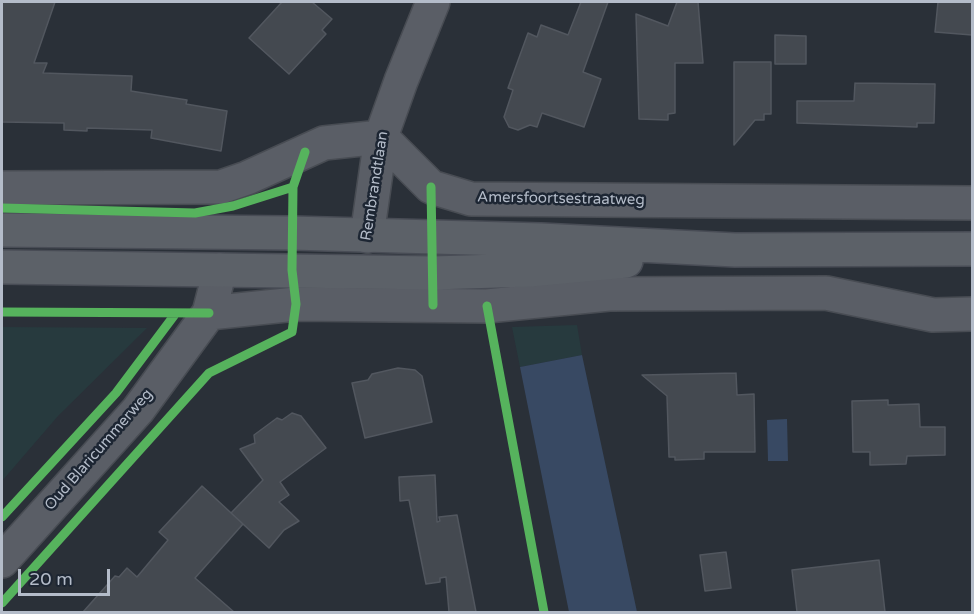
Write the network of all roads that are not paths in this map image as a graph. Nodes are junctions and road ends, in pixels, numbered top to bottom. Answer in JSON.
{"nodes":[{"id":1,"x":433,"y":2,"type":"edge"},
{"id":2,"x":381,"y":137,"type":"junction"},
{"id":3,"x":2,"y":188,"type":"edge"},
{"id":4,"x":972,"y":203,"type":"edge"},
{"id":5,"x":2,"y":230,"type":"edge"},
{"id":6,"x":367,"y":236,"type":"junction"},
{"id":7,"x":972,"y":249,"type":"edge"},
{"id":8,"x":735,"y":250,"type":"junction"},
{"id":9,"x":2,"y":267,"type":"edge"},
{"id":10,"x":220,"y":270,"type":"junction"},
{"id":11,"x":363,"y":272,"type":"junction"},
{"id":12,"x":209,"y":313,"type":"junction"},
{"id":13,"x":972,"y":314,"type":"edge"},
{"id":14,"x":2,"y":561,"type":"edge"}],
"edges":[{"from":1,"to":2,"type":"street","name":"Rembrandtlaan"},
{"from":2,"to":3,"type":"street"},
{"from":2,"to":4,"type":"street","name":"Amersfoortsestraatweg"},
{"from":2,"to":6,"type":"street","name":"Rembrandtlaan"},
{"from":5,"to":6,"type":"main road"},
{"from":6,"to":8,"type":"main road"},
{"from":6,"to":11,"type":"main road","name":"Rembrandtlaan"},
{"from":7,"to":8,"type":"main road"},
{"from":8,"to":11,"type":"main road"},
{"from":9,"to":10,"type":"main road"},
{"from":10,"to":11,"type":"main road"},
{"from":10,"to":12,"type":"street","name":"Oud Blaricummerweg"},
{"from":12,"to":13,"type":"street"},
{"from":12,"to":14,"type":"street","name":"Oud Blaricummerweg"}]}
